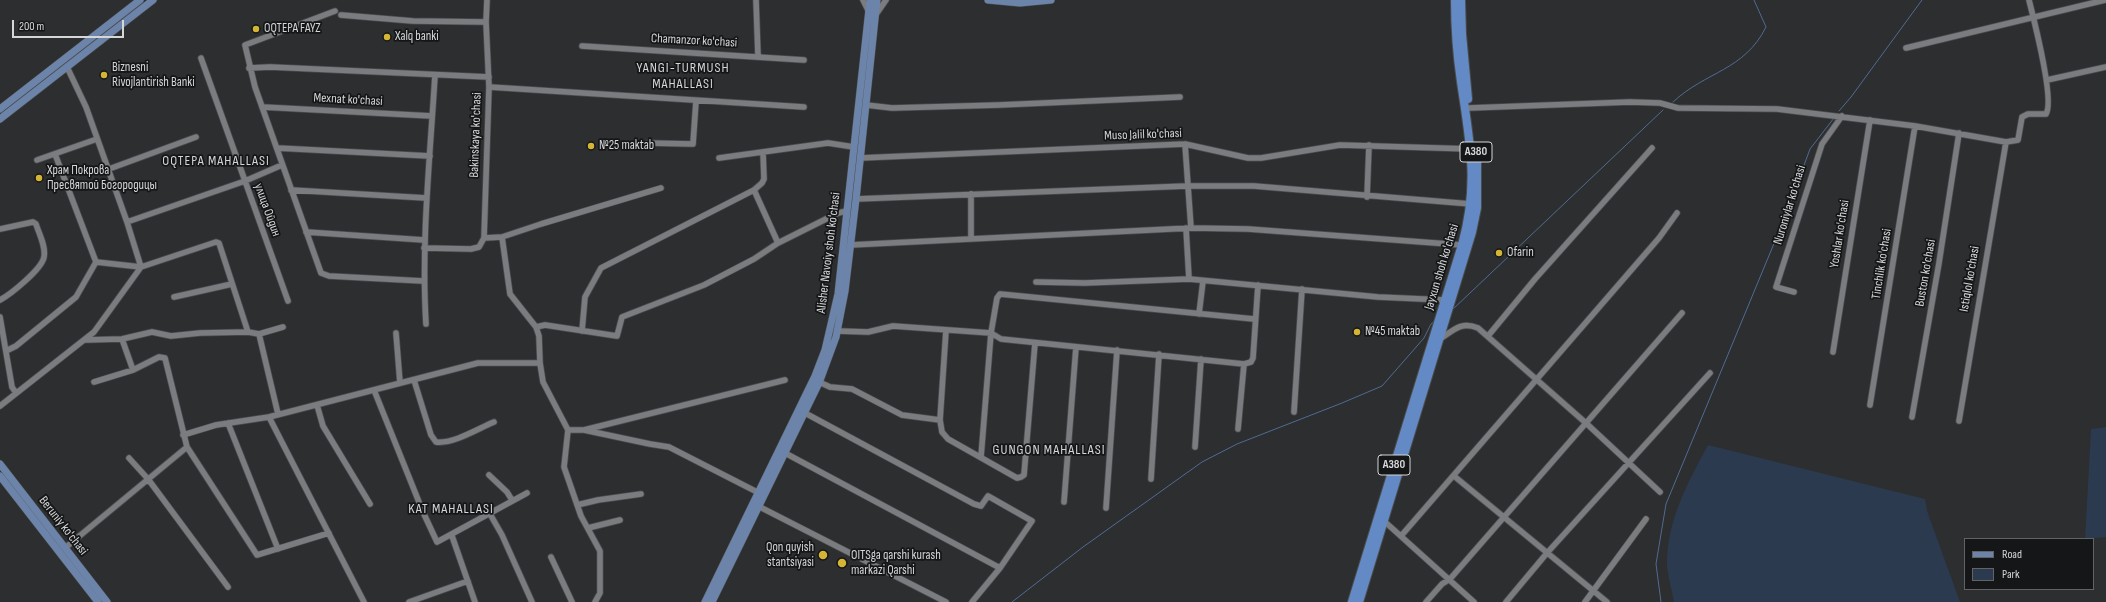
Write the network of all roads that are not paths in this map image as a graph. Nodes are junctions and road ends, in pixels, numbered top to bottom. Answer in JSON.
{"nodes":[{"id":1,"x":140,"y":0,"type":"edge"},
{"id":2,"x":484,"y":0,"type":"edge"},
{"id":3,"x":487,"y":0,"type":"edge"},
{"id":4,"x":756,"y":0,"type":"edge"},
{"id":5,"x":863,"y":0,"type":"edge"},
{"id":6,"x":870,"y":0,"type":"edge"},
{"id":7,"x":877,"y":0,"type":"edge"},
{"id":8,"x":886,"y":0,"type":"edge"},
{"id":9,"x":988,"y":0,"type":"edge"},
{"id":10,"x":1051,"y":0,"type":"edge"},
{"id":11,"x":1455,"y":0,"type":"edge"},
{"id":12,"x":1461,"y":0,"type":"edge"},
{"id":13,"x":2029,"y":0,"type":"edge"},
{"id":14,"x":2105,"y":0,"type":"edge"},
{"id":15,"x":150,"y":1,"type":"edge"},
{"id":16,"x":335,"y":11,"type":"dead end"},
{"id":17,"x":486,"y":15,"type":"junction"},
{"id":18,"x":872,"y":15,"type":"junction"},
{"id":19,"x":341,"y":16,"type":"dead end"},
{"id":20,"x":2033,"y":17,"type":"junction"},
{"id":21,"x":486,"y":22,"type":"junction"},
{"id":22,"x":582,"y":46,"type":"dead end"},
{"id":23,"x":1906,"y":48,"type":"dead end"},
{"id":24,"x":758,"y":56,"type":"junction"},
{"id":25,"x":201,"y":58,"type":"dead end"},
{"id":26,"x":804,"y":60,"type":"dead end"},
{"id":27,"x":67,"y":67,"type":"junction"},
{"id":28,"x":2106,"y":67,"type":"edge"},
{"id":29,"x":249,"y":68,"type":"junction"},
{"id":30,"x":435,"y":75,"type":"junction"},
{"id":31,"x":489,"y":77,"type":"junction"},
{"id":32,"x":2046,"y":80,"type":"junction"},
{"id":33,"x":489,"y":87,"type":"junction"},
{"id":34,"x":1180,"y":97,"type":"dead end"},
{"id":35,"x":696,"y":101,"type":"junction"},
{"id":36,"x":866,"y":105,"type":"junction"},
{"id":37,"x":262,"y":107,"type":"junction"},
{"id":38,"x":804,"y":107,"type":"dead end"},
{"id":39,"x":1469,"y":108,"type":"junction"},
{"id":40,"x":0,"y":109,"type":"edge"},
{"id":41,"x":432,"y":116,"type":"junction"},
{"id":42,"x":1842,"y":116,"type":"junction"},
{"id":43,"x":0,"y":119,"type":"edge"},
{"id":44,"x":1870,"y":120,"type":"junction"},
{"id":45,"x":1915,"y":126,"type":"junction"},
{"id":46,"x":1959,"y":133,"type":"junction"},
{"id":47,"x":196,"y":137,"type":"dead end"},
{"id":48,"x":97,"y":139,"type":"junction"},
{"id":49,"x":2006,"y":142,"type":"junction"},
{"id":50,"x":647,"y":143,"type":"dead end"},
{"id":51,"x":1185,"y":144,"type":"junction"},
{"id":52,"x":1369,"y":145,"type":"junction"},
{"id":53,"x":854,"y":147,"type":"junction"},
{"id":54,"x":277,"y":148,"type":"junction"},
{"id":55,"x":1652,"y":148,"type":"dead end"},
{"id":56,"x":1471,"y":149,"type":"junction"},
{"id":57,"x":763,"y":152,"type":"junction"},
{"id":58,"x":55,"y":154,"type":"junction"},
{"id":59,"x":430,"y":156,"type":"junction"},
{"id":60,"x":719,"y":158,"type":"dead end"},
{"id":61,"x":860,"y":158,"type":"junction"},
{"id":62,"x":37,"y":160,"type":"dead end"},
{"id":63,"x":282,"y":165,"type":"junction"},
{"id":64,"x":109,"y":169,"type":"junction"},
{"id":65,"x":245,"y":181,"type":"junction"},
{"id":66,"x":1187,"y":186,"type":"junction"},
{"id":67,"x":662,"y":188,"type":"dead end"},
{"id":68,"x":854,"y":188,"type":"junction"},
{"id":69,"x":291,"y":190,"type":"junction"},
{"id":70,"x":754,"y":190,"type":"junction"},
{"id":71,"x":971,"y":194,"type":"junction"},
{"id":72,"x":1367,"y":197,"type":"junction"},
{"id":73,"x":426,"y":198,"type":"junction"},
{"id":74,"x":856,"y":200,"type":"junction"},
{"id":75,"x":1471,"y":204,"type":"junction"},
{"id":76,"x":847,"y":211,"type":"junction"},
{"id":77,"x":1677,"y":214,"type":"dead end"},
{"id":78,"x":127,"y":222,"type":"junction"},
{"id":79,"x":1188,"y":228,"type":"junction"},
{"id":80,"x":0,"y":229,"type":"edge"},
{"id":81,"x":306,"y":232,"type":"junction"},
{"id":82,"x":502,"y":237,"type":"junction"},
{"id":83,"x":484,"y":238,"type":"junction"},
{"id":84,"x":971,"y":239,"type":"junction"},
{"id":85,"x":424,"y":240,"type":"junction"},
{"id":86,"x":778,"y":243,"type":"junction"},
{"id":87,"x":850,"y":245,"type":"junction"},
{"id":88,"x":1462,"y":245,"type":"junction"},
{"id":89,"x":424,"y":248,"type":"junction"},
{"id":90,"x":96,"y":262,"type":"junction"},
{"id":91,"x":141,"y":267,"type":"junction"},
{"id":92,"x":1188,"y":278,"type":"junction"},
{"id":93,"x":423,"y":281,"type":"junction"},
{"id":94,"x":1203,"y":281,"type":"junction"},
{"id":95,"x":1036,"y":282,"type":"dead end"},
{"id":96,"x":232,"y":284,"type":"junction"},
{"id":97,"x":1258,"y":285,"type":"junction"},
{"id":98,"x":1302,"y":289,"type":"junction"},
{"id":99,"x":1794,"y":292,"type":"dead end"},
{"id":100,"x":174,"y":297,"type":"dead end"},
{"id":101,"x":0,"y":300,"type":"edge"},
{"id":102,"x":288,"y":301,"type":"dead end"},
{"id":103,"x":1448,"y":301,"type":"junction"},
{"id":104,"x":1682,"y":313,"type":"dead end"},
{"id":105,"x":1199,"y":314,"type":"junction"},
{"id":106,"x":0,"y":317,"type":"edge"},
{"id":107,"x":1254,"y":319,"type":"junction"},
{"id":108,"x":426,"y":324,"type":"dead end"},
{"id":109,"x":283,"y":327,"type":"dead end"},
{"id":110,"x":536,"y":327,"type":"junction"},
{"id":111,"x":946,"y":330,"type":"junction"},
{"id":112,"x":582,"y":331,"type":"junction"},
{"id":113,"x":837,"y":331,"type":"junction"},
{"id":114,"x":248,"y":332,"type":"junction"},
{"id":115,"x":396,"y":333,"type":"dead end"},
{"id":116,"x":991,"y":333,"type":"junction"},
{"id":117,"x":259,"y":334,"type":"junction"},
{"id":118,"x":1488,"y":336,"type":"junction"},
{"id":119,"x":122,"y":339,"type":"junction"},
{"id":120,"x":1439,"y":339,"type":"junction"},
{"id":121,"x":84,"y":340,"type":"junction"},
{"id":122,"x":1035,"y":343,"type":"junction"},
{"id":123,"x":1076,"y":347,"type":"junction"},
{"id":124,"x":1117,"y":350,"type":"junction"},
{"id":125,"x":6,"y":351,"type":"junction"},
{"id":126,"x":1833,"y":352,"type":"dead end"},
{"id":127,"x":1159,"y":354,"type":"junction"},
{"id":128,"x":1201,"y":359,"type":"junction"},
{"id":129,"x":540,"y":363,"type":"junction"},
{"id":130,"x":1244,"y":364,"type":"junction"},
{"id":131,"x":133,"y":370,"type":"junction"},
{"id":132,"x":1710,"y":373,"type":"dead end"},
{"id":133,"x":1536,"y":379,"type":"junction"},
{"id":134,"x":414,"y":380,"type":"junction"},
{"id":135,"x":784,"y":380,"type":"dead end"},
{"id":136,"x":94,"y":382,"type":"dead end"},
{"id":137,"x":820,"y":382,"type":"junction"},
{"id":138,"x":400,"y":383,"type":"junction"},
{"id":139,"x":374,"y":390,"type":"junction"},
{"id":140,"x":16,"y":393,"type":"junction"},
{"id":141,"x":316,"y":405,"type":"junction"},
{"id":142,"x":1870,"y":405,"type":"dead end"},
{"id":143,"x":0,"y":406,"type":"edge"},
{"id":144,"x":1294,"y":412,"type":"dead end"},
{"id":145,"x":804,"y":413,"type":"junction"},
{"id":146,"x":278,"y":414,"type":"junction"},
{"id":147,"x":1912,"y":416,"type":"dead end"},
{"id":148,"x":269,"y":417,"type":"junction"},
{"id":149,"x":940,"y":420,"type":"junction"},
{"id":150,"x":1959,"y":421,"type":"dead end"},
{"id":151,"x":494,"y":422,"type":"dead end"},
{"id":152,"x":228,"y":423,"type":"junction"},
{"id":153,"x":1587,"y":424,"type":"junction"},
{"id":154,"x":1238,"y":429,"type":"dead end"},
{"id":155,"x":568,"y":430,"type":"junction"},
{"id":156,"x":584,"y":430,"type":"junction"},
{"id":157,"x":183,"y":435,"type":"junction"},
{"id":158,"x":186,"y":447,"type":"junction"},
{"id":159,"x":1196,"y":447,"type":"dead end"},
{"id":160,"x":786,"y":453,"type":"junction"},
{"id":161,"x":981,"y":457,"type":"junction"},
{"id":162,"x":129,"y":458,"type":"dead end"},
{"id":163,"x":1630,"y":463,"type":"junction"},
{"id":164,"x":0,"y":464,"type":"edge"},
{"id":165,"x":489,"y":475,"type":"dead end"},
{"id":166,"x":0,"y":476,"type":"edge"},
{"id":167,"x":1454,"y":476,"type":"junction"},
{"id":168,"x":148,"y":479,"type":"junction"},
{"id":169,"x":1151,"y":479,"type":"dead end"},
{"id":170,"x":1660,"y":492,"type":"dead end"},
{"id":171,"x":527,"y":493,"type":"dead end"},
{"id":172,"x":641,"y":494,"type":"dead end"},
{"id":173,"x":761,"y":494,"type":"junction"},
{"id":174,"x":512,"y":500,"type":"junction"},
{"id":175,"x":24,"y":501,"type":"junction"},
{"id":176,"x":1064,"y":502,"type":"dead end"},
{"id":177,"x":370,"y":504,"type":"dead end"},
{"id":178,"x":577,"y":505,"type":"junction"},
{"id":179,"x":756,"y":505,"type":"junction"},
{"id":180,"x":1106,"y":508,"type":"dead end"},
{"id":181,"x":490,"y":514,"type":"junction"},
{"id":182,"x":1505,"y":518,"type":"junction"},
{"id":183,"x":1646,"y":519,"type":"dead end"},
{"id":184,"x":620,"y":520,"type":"dead end"},
{"id":185,"x":1384,"y":520,"type":"junction"},
{"id":186,"x":588,"y":528,"type":"junction"},
{"id":187,"x":329,"y":533,"type":"junction"},
{"id":188,"x":452,"y":536,"type":"junction"},
{"id":189,"x":1401,"y":536,"type":"junction"},
{"id":190,"x":65,"y":548,"type":"junction"},
{"id":191,"x":278,"y":549,"type":"junction"},
{"id":192,"x":1547,"y":553,"type":"junction"},
{"id":193,"x":551,"y":557,"type":"dead end"},
{"id":194,"x":1000,"y":568,"type":"junction"},
{"id":195,"x":1450,"y":579,"type":"junction"},
{"id":196,"x":468,"y":581,"type":"junction"},
{"id":197,"x":228,"y":587,"type":"dead end"},
{"id":198,"x":1592,"y":591,"type":"junction"},
{"id":199,"x":98,"y":602,"type":"edge"},
{"id":200,"x":107,"y":602,"type":"edge"},
{"id":201,"x":364,"y":602,"type":"edge"},
{"id":202,"x":409,"y":602,"type":"edge"},
{"id":203,"x":475,"y":602,"type":"edge"},
{"id":204,"x":532,"y":602,"type":"edge"},
{"id":205,"x":572,"y":602,"type":"edge"},
{"id":206,"x":595,"y":602,"type":"edge"},
{"id":207,"x":704,"y":602,"type":"edge"},
{"id":208,"x":712,"y":602,"type":"edge"},
{"id":209,"x":946,"y":602,"type":"edge"},
{"id":210,"x":972,"y":602,"type":"edge"},
{"id":211,"x":1352,"y":602,"type":"edge"},
{"id":212,"x":1359,"y":602,"type":"edge"},
{"id":213,"x":1426,"y":602,"type":"edge"},
{"id":214,"x":1474,"y":602,"type":"edge"},
{"id":215,"x":1506,"y":602,"type":"edge"},
{"id":216,"x":1585,"y":602,"type":"edge"},
{"id":217,"x":1607,"y":602,"type":"edge"}],
"edges":[{"from":1,"to":40,"type":"main road"},
{"from":2,"to":17,"type":"street","name":"Bakinskaya ko'chasi"},
{"from":3,"to":17,"type":"street","name":"Bakinskaya ko'chasi"},
{"from":4,"to":24,"type":"street"},
{"from":5,"to":18,"type":"street"},
{"from":6,"to":18,"type":"main road","name":"Alisher Navoiy shoh ko'chasi"},
{"from":7,"to":18,"type":"main road","name":"Alisher Navoiy shoh ko'chasi"},
{"from":8,"to":18,"type":"street"},
{"from":9,"to":10,"type":"main road"},
{"from":11,"to":56,"type":"highway","name":"Jayxun shoh ko'chasi","number":"A380"},
{"from":12,"to":39,"type":"highway","name":"Jayxun shoh ko'chasi","number":"A380"},
{"from":13,"to":20,"type":"street"},
{"from":14,"to":20,"type":"street"},
{"from":15,"to":27,"type":"main road"},
{"from":16,"to":29,"type":"street"},
{"from":17,"to":21,"type":"street","name":"Bakinskaya ko'chasi"},
{"from":18,"to":36,"type":"main road","name":"Alisher Navoiy shoh ko'chasi"},
{"from":18,"to":53,"type":"main road","name":"Alisher Navoiy shoh ko'chasi"},
{"from":19,"to":21,"type":"street"},
{"from":20,"to":23,"type":"street"},
{"from":20,"to":32,"type":"street"},
{"from":21,"to":31,"type":"street","name":"Bakinskaya ko'chasi"},
{"from":22,"to":24,"type":"street","name":"Chamanzor ko'chasi"},
{"from":24,"to":26,"type":"street","name":"Chamanzor ko'chasi"},
{"from":25,"to":65,"type":"street","name":"улица Ойдин"},
{"from":27,"to":43,"type":"main road"},
{"from":27,"to":48,"type":"street"},
{"from":28,"to":32,"type":"street"},
{"from":29,"to":30,"type":"street"},
{"from":29,"to":37,"type":"street"},
{"from":30,"to":31,"type":"street"},
{"from":30,"to":41,"type":"street"},
{"from":31,"to":33,"type":"street","name":"Bakinskaya ko'chasi"},
{"from":32,"to":49,"type":"street"},
{"from":33,"to":35,"type":"street"},
{"from":33,"to":83,"type":"street","name":"Bakinskaya ko'chasi"},
{"from":34,"to":36,"type":"street"},
{"from":35,"to":38,"type":"street"},
{"from":35,"to":50,"type":"street"},
{"from":36,"to":61,"type":"main road","name":"Alisher Navoiy shoh ko'chasi"},
{"from":37,"to":41,"type":"street","name":"Mexnat ko'chasi"},
{"from":37,"to":54,"type":"street"},
{"from":39,"to":42,"type":"street"},
{"from":39,"to":103,"type":"highway","name":"Jayxun shoh ko'chasi","number":"A380"},
{"from":41,"to":59,"type":"street"},
{"from":42,"to":44,"type":"street"},
{"from":42,"to":99,"type":"street","name":"Nuroniylar ko'chasi"},
{"from":44,"to":45,"type":"street"},
{"from":44,"to":126,"type":"street","name":"Yoshlar ko'chasi"},
{"from":45,"to":46,"type":"street"},
{"from":45,"to":142,"type":"street","name":"Tinchlik ko'chasi"},
{"from":46,"to":49,"type":"street"},
{"from":46,"to":147,"type":"street","name":"Buston ko'chasi"},
{"from":47,"to":64,"type":"street"},
{"from":48,"to":58,"type":"street"},
{"from":48,"to":64,"type":"street"},
{"from":49,"to":150,"type":"street","name":"Istiqlol ko'chasi"},
{"from":51,"to":52,"type":"street","name":"Muso Jalil ko'chasi"},
{"from":51,"to":61,"type":"street","name":"Muso Jalil ko'chasi"},
{"from":51,"to":66,"type":"street"},
{"from":52,"to":56,"type":"street","name":"Muso Jalil ko'chasi"},
{"from":52,"to":72,"type":"street"},
{"from":53,"to":57,"type":"street"},
{"from":53,"to":68,"type":"main road","name":"Alisher Navoiy shoh ko'chasi"},
{"from":54,"to":59,"type":"street"},
{"from":54,"to":63,"type":"street"},
{"from":55,"to":118,"type":"street"},
{"from":56,"to":75,"type":"highway","name":"Jayxun shoh ko'chasi","number":"A380"},
{"from":57,"to":60,"type":"street"},
{"from":57,"to":70,"type":"street"},
{"from":58,"to":62,"type":"street"},
{"from":58,"to":90,"type":"street"},
{"from":59,"to":73,"type":"street"},
{"from":61,"to":68,"type":"main road","name":"Alisher Navoiy shoh ko'chasi"},
{"from":63,"to":65,"type":"street"},
{"from":63,"to":69,"type":"street"},
{"from":64,"to":78,"type":"street"},
{"from":65,"to":78,"type":"street"},
{"from":65,"to":102,"type":"street","name":"улица Ойдин"},
{"from":66,"to":71,"type":"street"},
{"from":66,"to":72,"type":"street"},
{"from":66,"to":79,"type":"street"},
{"from":67,"to":82,"type":"street"},
{"from":68,"to":74,"type":"main road","name":"Alisher Navoiy shoh ko'chasi"},
{"from":68,"to":76,"type":"main road","name":"Alisher Navoiy shoh ko'chasi"},
{"from":69,"to":73,"type":"street"},
{"from":69,"to":81,"type":"street"},
{"from":70,"to":86,"type":"street"},
{"from":70,"to":112,"type":"street"},
{"from":71,"to":74,"type":"street"},
{"from":71,"to":84,"type":"street"},
{"from":72,"to":75,"type":"street"},
{"from":73,"to":85,"type":"street"},
{"from":74,"to":87,"type":"main road","name":"Alisher Navoiy shoh ko'chasi"},
{"from":75,"to":88,"type":"highway","name":"Jayxun shoh ko'chasi","number":"A380"},
{"from":76,"to":86,"type":"street"},
{"from":76,"to":173,"type":"main road","name":"Alisher Navoiy shoh ko'chasi"},
{"from":77,"to":133,"type":"street"},
{"from":78,"to":91,"type":"street"},
{"from":79,"to":84,"type":"street"},
{"from":79,"to":88,"type":"street"},
{"from":79,"to":92,"type":"street"},
{"from":80,"to":101,"type":"street"},
{"from":81,"to":85,"type":"street"},
{"from":81,"to":93,"type":"street"},
{"from":82,"to":83,"type":"street"},
{"from":82,"to":110,"type":"street"},
{"from":83,"to":89,"type":"street"},
{"from":84,"to":87,"type":"street"},
{"from":85,"to":89,"type":"street"},
{"from":86,"to":112,"type":"street"},
{"from":87,"to":113,"type":"main road","name":"Alisher Navoiy shoh ko'chasi"},
{"from":88,"to":103,"type":"highway","name":"Jayxun shoh ko'chasi","number":"A380"},
{"from":89,"to":93,"type":"street"},
{"from":90,"to":91,"type":"street"},
{"from":90,"to":125,"type":"street"},
{"from":91,"to":96,"type":"street"},
{"from":91,"to":121,"type":"street"},
{"from":92,"to":94,"type":"street"},
{"from":92,"to":95,"type":"street"},
{"from":93,"to":108,"type":"street"},
{"from":94,"to":97,"type":"street"},
{"from":94,"to":105,"type":"street"},
{"from":96,"to":100,"type":"street"},
{"from":96,"to":114,"type":"street"},
{"from":97,"to":98,"type":"street"},
{"from":97,"to":107,"type":"street"},
{"from":98,"to":103,"type":"street"},
{"from":98,"to":144,"type":"street"},
{"from":103,"to":120,"type":"highway","name":"Jayxun shoh ko'chasi","number":"A380"},
{"from":103,"to":211,"type":"highway","name":"Jayxun shoh ko'chasi","number":"A380"},
{"from":104,"to":153,"type":"street"},
{"from":105,"to":107,"type":"street"},
{"from":105,"to":116,"type":"street"},
{"from":106,"to":125,"type":"street"},
{"from":107,"to":130,"type":"street"},
{"from":109,"to":117,"type":"street"},
{"from":110,"to":112,"type":"street"},
{"from":110,"to":129,"type":"street"},
{"from":111,"to":113,"type":"street"},
{"from":111,"to":116,"type":"street"},
{"from":111,"to":149,"type":"street"},
{"from":113,"to":137,"type":"main road","name":"Alisher Navoiy shoh ko'chasi"},
{"from":114,"to":117,"type":"street"},
{"from":114,"to":119,"type":"street"},
{"from":115,"to":138,"type":"street"},
{"from":116,"to":122,"type":"street"},
{"from":116,"to":161,"type":"street"},
{"from":117,"to":146,"type":"street"},
{"from":118,"to":120,"type":"street"},
{"from":118,"to":133,"type":"street"},
{"from":119,"to":121,"type":"street"},
{"from":119,"to":131,"type":"street"},
{"from":120,"to":185,"type":"highway","name":"Jayxun shoh ko'chasi","number":"A380"},
{"from":121,"to":140,"type":"street"},
{"from":122,"to":123,"type":"street"},
{"from":122,"to":161,"type":"street"},
{"from":123,"to":124,"type":"street"},
{"from":123,"to":176,"type":"street"},
{"from":124,"to":127,"type":"street"},
{"from":124,"to":180,"type":"street"},
{"from":125,"to":140,"type":"street"},
{"from":127,"to":128,"type":"street"},
{"from":127,"to":169,"type":"street"},
{"from":128,"to":130,"type":"street"},
{"from":128,"to":159,"type":"street"},
{"from":129,"to":134,"type":"street"},
{"from":129,"to":155,"type":"street"},
{"from":130,"to":154,"type":"street"},
{"from":131,"to":136,"type":"street"},
{"from":131,"to":157,"type":"street"},
{"from":132,"to":163,"type":"street"},
{"from":133,"to":153,"type":"street"},
{"from":133,"to":167,"type":"street"},
{"from":134,"to":138,"type":"street"},
{"from":134,"to":151,"type":"street"},
{"from":135,"to":156,"type":"street"},
{"from":137,"to":145,"type":"main road","name":"Alisher Navoiy shoh ko'chasi"},
{"from":137,"to":149,"type":"street"},
{"from":138,"to":139,"type":"street"},
{"from":139,"to":141,"type":"street"},
{"from":139,"to":188,"type":"street"},
{"from":140,"to":143,"type":"street"},
{"from":141,"to":146,"type":"street"},
{"from":141,"to":177,"type":"street"},
{"from":145,"to":160,"type":"main road","name":"Alisher Navoiy shoh ko'chasi"},
{"from":145,"to":194,"type":"street"},
{"from":146,"to":148,"type":"street"},
{"from":148,"to":152,"type":"street"},
{"from":148,"to":187,"type":"street"},
{"from":149,"to":161,"type":"street"},
{"from":152,"to":157,"type":"street"},
{"from":152,"to":191,"type":"street"},
{"from":153,"to":163,"type":"street"},
{"from":153,"to":182,"type":"street"},
{"from":155,"to":156,"type":"street"},
{"from":155,"to":178,"type":"street"},
{"from":156,"to":173,"type":"street"},
{"from":157,"to":158,"type":"street"},
{"from":158,"to":168,"type":"street"},
{"from":158,"to":191,"type":"street"},
{"from":160,"to":173,"type":"main road","name":"Alisher Navoiy shoh ko'chasi"},
{"from":160,"to":194,"type":"street"},
{"from":162,"to":168,"type":"street"},
{"from":163,"to":170,"type":"street"},
{"from":163,"to":192,"type":"street"},
{"from":164,"to":175,"type":"main road","name":"Beruniy ko'chasi"},
{"from":165,"to":174,"type":"street"},
{"from":166,"to":175,"type":"main road","name":"Beruniy ko'chasi"},
{"from":167,"to":182,"type":"street"},
{"from":167,"to":189,"type":"street"},
{"from":168,"to":190,"type":"street"},
{"from":168,"to":197,"type":"street"},
{"from":171,"to":174,"type":"street"},
{"from":172,"to":178,"type":"street"},
{"from":173,"to":179,"type":"main road","name":"Alisher Navoiy shoh ko'chasi"},
{"from":174,"to":181,"type":"street"},
{"from":175,"to":190,"type":"main road","name":"Beruniy ko'chasi"},
{"from":175,"to":199,"type":"main road","name":"Beruniy ko'chasi"},
{"from":178,"to":186,"type":"street"},
{"from":179,"to":207,"type":"main road","name":"Alisher Navoiy shoh ko'chasi"},
{"from":179,"to":208,"type":"main road","name":"Alisher Navoiy shoh ko'chasi"},
{"from":179,"to":209,"type":"street"},
{"from":181,"to":188,"type":"street"},
{"from":181,"to":204,"type":"street"},
{"from":182,"to":192,"type":"street"},
{"from":182,"to":195,"type":"street"},
{"from":183,"to":198,"type":"street"},
{"from":184,"to":186,"type":"street"},
{"from":185,"to":189,"type":"street"},
{"from":185,"to":212,"type":"highway","name":"Jayxun shoh ko'chasi","number":"A380"},
{"from":186,"to":206,"type":"street"},
{"from":187,"to":191,"type":"street"},
{"from":187,"to":201,"type":"street"},
{"from":188,"to":196,"type":"street"},
{"from":189,"to":195,"type":"street"},
{"from":190,"to":200,"type":"main road","name":"Beruniy ko'chasi"},
{"from":192,"to":198,"type":"street"},
{"from":192,"to":215,"type":"street"},
{"from":193,"to":205,"type":"street"},
{"from":194,"to":210,"type":"street"},
{"from":195,"to":213,"type":"street"},
{"from":195,"to":214,"type":"street"},
{"from":196,"to":202,"type":"street"},
{"from":196,"to":203,"type":"street"},
{"from":198,"to":216,"type":"street"},
{"from":198,"to":217,"type":"street"}]}
